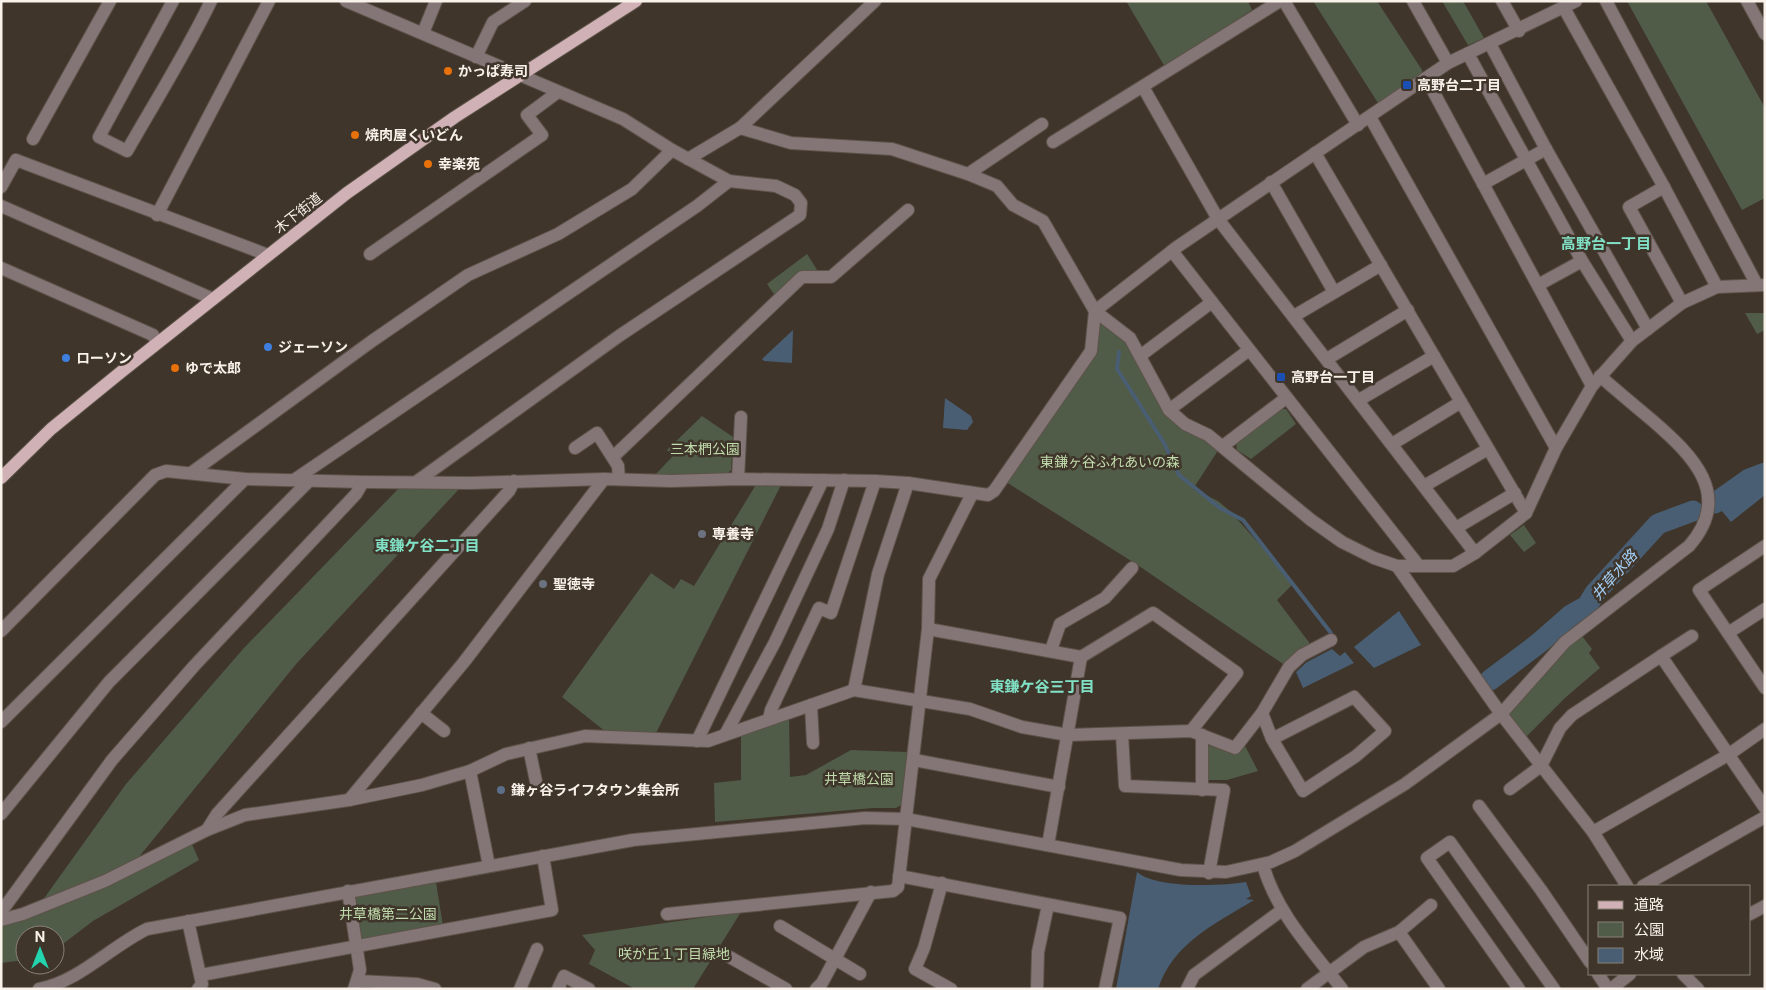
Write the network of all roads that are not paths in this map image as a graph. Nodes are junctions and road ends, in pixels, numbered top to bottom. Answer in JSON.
{"nodes":[{"id":1,"x":110,"y":1,"type":"edge"},
{"id":2,"x":173,"y":1,"type":"edge"},
{"id":3,"x":211,"y":1,"type":"edge"},
{"id":4,"x":269,"y":1,"type":"edge"},
{"id":5,"x":346,"y":1,"type":"edge"},
{"id":6,"x":436,"y":1,"type":"edge"},
{"id":7,"x":525,"y":1,"type":"edge"},
{"id":8,"x":636,"y":1,"type":"edge"},
{"id":9,"x":875,"y":1,"type":"edge"},
{"id":10,"x":1282,"y":1,"type":"edge"},
{"id":11,"x":1413,"y":1,"type":"edge"},
{"id":12,"x":1502,"y":1,"type":"edge"},
{"id":13,"x":1606,"y":1,"type":"edge"},
{"id":14,"x":1747,"y":1,"type":"edge"},
{"id":15,"x":1571,"y":4,"type":"edge"},
{"id":16,"x":1519,"y":31,"type":"junction"},
{"id":17,"x":423,"y":33,"type":"junction"},
{"id":18,"x":1765,"y":34,"type":"edge"},
{"id":19,"x":1490,"y":44,"type":"junction"},
{"id":20,"x":1468,"y":54,"type":"junction"},
{"id":21,"x":476,"y":57,"type":"junction"},
{"id":22,"x":1448,"y":63,"type":"junction"},
{"id":23,"x":520,"y":76,"type":"junction"},
{"id":24,"x":1426,"y":78,"type":"junction"},
{"id":25,"x":1143,"y":87,"type":"junction"},
{"id":26,"x":558,"y":92,"type":"junction"},
{"id":27,"x":1370,"y":117,"type":"junction"},
{"id":28,"x":1042,"y":124,"type":"dead end"},
{"id":29,"x":1358,"y":125,"type":"junction"},
{"id":30,"x":740,"y":128,"type":"junction"},
{"id":31,"x":33,"y":139,"type":"dead end"},
{"id":32,"x":1054,"y":142,"type":"dead end"},
{"id":33,"x":1546,"y":149,"type":"junction"},
{"id":34,"x":672,"y":150,"type":"junction"},
{"id":35,"x":1315,"y":153,"type":"junction"},
{"id":36,"x":688,"y":159,"type":"junction"},
{"id":37,"x":1527,"y":160,"type":"junction"},
{"id":38,"x":968,"y":174,"type":"junction"},
{"id":39,"x":730,"y":181,"type":"junction"},
{"id":40,"x":1271,"y":182,"type":"junction"},
{"id":41,"x":1483,"y":184,"type":"junction"},
{"id":42,"x":1,"y":187,"type":"edge"},
{"id":43,"x":1664,"y":188,"type":"junction"},
{"id":44,"x":1,"y":206,"type":"edge"},
{"id":45,"x":908,"y":210,"type":"dead end"},
{"id":46,"x":157,"y":215,"type":"junction"},
{"id":47,"x":1218,"y":219,"type":"junction"},
{"id":48,"x":1172,"y":251,"type":"junction"},
{"id":49,"x":370,"y":254,"type":"dead end"},
{"id":50,"x":268,"y":255,"type":"junction"},
{"id":51,"x":1582,"y":261,"type":"junction"},
{"id":52,"x":1381,"y":265,"type":"junction"},
{"id":53,"x":1,"y":268,"type":"edge"},
{"id":54,"x":1538,"y":285,"type":"junction"},
{"id":55,"x":1761,"y":285,"type":"edge"},
{"id":56,"x":1716,"y":287,"type":"junction"},
{"id":57,"x":1334,"y":292,"type":"junction"},
{"id":58,"x":213,"y":299,"type":"junction"},
{"id":59,"x":1212,"y":302,"type":"junction"},
{"id":60,"x":1682,"y":303,"type":"junction"},
{"id":61,"x":1408,"y":310,"type":"junction"},
{"id":62,"x":1095,"y":311,"type":"junction"},
{"id":63,"x":1294,"y":316,"type":"junction"},
{"id":64,"x":1648,"y":328,"type":"junction"},
{"id":65,"x":1632,"y":341,"type":"junction"},
{"id":66,"x":157,"y":343,"type":"junction"},
{"id":67,"x":1249,"y":350,"type":"junction"},
{"id":68,"x":1140,"y":356,"type":"junction"},
{"id":69,"x":1434,"y":356,"type":"junction"},
{"id":70,"x":1327,"y":359,"type":"junction"},
{"id":71,"x":1596,"y":381,"type":"junction"},
{"id":72,"x":1286,"y":398,"type":"junction"},
{"id":73,"x":1359,"y":400,"type":"junction"},
{"id":74,"x":1462,"y":402,"type":"junction"},
{"id":75,"x":1169,"y":410,"type":"junction"},
{"id":76,"x":741,"y":417,"type":"dead end"},
{"id":77,"x":1392,"y":444,"type":"junction"},
{"id":78,"x":1223,"y":446,"type":"junction"},
{"id":79,"x":575,"y":448,"type":"dead end"},
{"id":80,"x":1488,"y":448,"type":"junction"},
{"id":81,"x":1556,"y":448,"type":"junction"},
{"id":82,"x":613,"y":457,"type":"junction"},
{"id":83,"x":191,"y":473,"type":"junction"},
{"id":84,"x":1,"y":478,"type":"edge"},
{"id":85,"x":244,"y":479,"type":"junction"},
{"id":86,"x":604,"y":479,"type":"junction"},
{"id":87,"x":619,"y":479,"type":"junction"},
{"id":88,"x":738,"y":479,"type":"junction"},
{"id":89,"x":294,"y":480,"type":"junction"},
{"id":90,"x":823,"y":480,"type":"junction"},
{"id":91,"x":844,"y":480,"type":"junction"},
{"id":92,"x":309,"y":481,"type":"junction"},
{"id":93,"x":514,"y":481,"type":"junction"},
{"id":94,"x":875,"y":481,"type":"junction"},
{"id":95,"x":363,"y":482,"type":"junction"},
{"id":96,"x":416,"y":482,"type":"junction"},
{"id":97,"x":908,"y":483,"type":"junction"},
{"id":98,"x":1424,"y":486,"type":"junction"},
{"id":99,"x":1515,"y":493,"type":"junction"},
{"id":100,"x":972,"y":494,"type":"junction"},
{"id":101,"x":1526,"y":513,"type":"junction"},
{"id":102,"x":1456,"y":528,"type":"junction"},
{"id":103,"x":1765,"y":546,"type":"edge"},
{"id":104,"x":1475,"y":553,"type":"junction"},
{"id":105,"x":1397,"y":566,"type":"junction"},
{"id":106,"x":1419,"y":566,"type":"junction"},
{"id":107,"x":1132,"y":568,"type":"dead end"},
{"id":108,"x":1765,"y":609,"type":"edge"},
{"id":109,"x":928,"y":629,"type":"junction"},
{"id":110,"x":1,"y":631,"type":"edge"},
{"id":111,"x":1728,"y":633,"type":"junction"},
{"id":112,"x":1692,"y":636,"type":"dead end"},
{"id":113,"x":1331,"y":640,"type":"dead end"},
{"id":114,"x":1051,"y":650,"type":"junction"},
{"id":115,"x":1661,"y":656,"type":"junction"},
{"id":116,"x":1081,"y":657,"type":"junction"},
{"id":117,"x":1765,"y":688,"type":"edge"},
{"id":118,"x":854,"y":690,"type":"junction"},
{"id":119,"x":920,"y":701,"type":"junction"},
{"id":120,"x":811,"y":705,"type":"junction"},
{"id":121,"x":421,"y":712,"type":"junction"},
{"id":122,"x":1262,"y":713,"type":"junction"},
{"id":123,"x":1501,"y":714,"type":"junction"},
{"id":124,"x":769,"y":719,"type":"junction"},
{"id":125,"x":1,"y":722,"type":"edge"},
{"id":126,"x":1765,"y":728,"type":"edge"},
{"id":127,"x":444,"y":731,"type":"dead end"},
{"id":128,"x":726,"y":733,"type":"junction"},
{"id":129,"x":1197,"y":733,"type":"junction"},
{"id":130,"x":1122,"y":734,"type":"junction"},
{"id":131,"x":1068,"y":735,"type":"junction"},
{"id":132,"x":1272,"y":739,"type":"junction"},
{"id":133,"x":697,"y":741,"type":"junction"},
{"id":134,"x":813,"y":743,"type":"dead end"},
{"id":135,"x":529,"y":748,"type":"junction"},
{"id":136,"x":1728,"y":755,"type":"junction"},
{"id":137,"x":914,"y":760,"type":"junction"},
{"id":138,"x":1541,"y":766,"type":"junction"},
{"id":139,"x":470,"y":771,"type":"junction"},
{"id":140,"x":538,"y":786,"type":"dead end"},
{"id":141,"x":1059,"y":787,"type":"junction"},
{"id":142,"x":1510,"y":789,"type":"dead end"},
{"id":143,"x":1202,"y":790,"type":"junction"},
{"id":144,"x":349,"y":800,"type":"junction"},
{"id":145,"x":1479,"y":806,"type":"dead end"},
{"id":146,"x":1765,"y":808,"type":"edge"},
{"id":147,"x":1,"y":814,"type":"edge"},
{"id":148,"x":1765,"y":817,"type":"edge"},
{"id":149,"x":906,"y":819,"type":"junction"},
{"id":150,"x":207,"y":830,"type":"junction"},
{"id":151,"x":1593,"y":832,"type":"junction"},
{"id":152,"x":1048,"y":845,"type":"junction"},
{"id":153,"x":543,"y":856,"type":"junction"},
{"id":154,"x":1263,"y":865,"type":"junction"},
{"id":155,"x":489,"y":866,"type":"junction"},
{"id":156,"x":1209,"y":872,"type":"junction"},
{"id":157,"x":899,"y":876,"type":"junction"},
{"id":158,"x":942,"y":883,"type":"junction"},
{"id":159,"x":1626,"y":885,"type":"edge"},
{"id":160,"x":1645,"y":885,"type":"edge"},
{"id":161,"x":348,"y":891,"type":"junction"},
{"id":162,"x":871,"y":892,"type":"junction"},
{"id":163,"x":1278,"y":902,"type":"junction"},
{"id":164,"x":1048,"y":905,"type":"junction"},
{"id":165,"x":1431,"y":905,"type":"dead end"},
{"id":166,"x":1765,"y":906,"type":"edge"},
{"id":167,"x":1,"y":912,"type":"edge"},
{"id":168,"x":1751,"y":913,"type":"edge"},
{"id":169,"x":667,"y":914,"type":"dead end"},
{"id":170,"x":1,"y":920,"type":"edge"},
{"id":171,"x":188,"y":921,"type":"junction"},
{"id":172,"x":780,"y":926,"type":"dead end"},
{"id":173,"x":1399,"y":932,"type":"junction"},
{"id":174,"x":357,"y":947,"type":"junction"},
{"id":175,"x":537,"y":949,"type":"dead end"},
{"id":176,"x":726,"y":955,"type":"dead end"},
{"id":177,"x":835,"y":959,"type":"junction"},
{"id":178,"x":1588,"y":959,"type":"edge"},
{"id":179,"x":1329,"y":972,"type":"junction"},
{"id":180,"x":860,"y":974,"type":"dead end"},
{"id":181,"x":201,"y":975,"type":"junction"},
{"id":182,"x":1599,"y":975,"type":"edge"},
{"id":183,"x":1629,"y":975,"type":"edge"},
{"id":184,"x":1684,"y":975,"type":"edge"},
{"id":185,"x":356,"y":985,"type":"edge"},
{"id":186,"x":39,"y":989,"type":"edge"},
{"id":187,"x":198,"y":989,"type":"edge"},
{"id":188,"x":435,"y":989,"type":"edge"},
{"id":189,"x":520,"y":989,"type":"edge"},
{"id":190,"x":558,"y":989,"type":"edge"},
{"id":191,"x":589,"y":989,"type":"edge"},
{"id":192,"x":786,"y":989,"type":"edge"},
{"id":193,"x":816,"y":989,"type":"edge"},
{"id":194,"x":951,"y":989,"type":"edge"},
{"id":195,"x":1037,"y":989,"type":"edge"},
{"id":196,"x":1105,"y":989,"type":"edge"},
{"id":197,"x":1187,"y":989,"type":"edge"},
{"id":198,"x":1308,"y":989,"type":"edge"},
{"id":199,"x":1342,"y":989,"type":"edge"},
{"id":200,"x":1439,"y":989,"type":"edge"},
{"id":201,"x":1519,"y":989,"type":"edge"},
{"id":202,"x":1554,"y":989,"type":"edge"},
{"id":203,"x":1610,"y":989,"type":"edge"},
{"id":204,"x":1698,"y":989,"type":"edge"}],
"edges":[{"from":1,"to":31,"type":"street"},
{"from":2,"to":3,"type":"street"},
{"from":4,"to":46,"type":"street"},
{"from":5,"to":17,"type":"street"},
{"from":6,"to":17,"type":"street"},
{"from":7,"to":21,"type":"street"},
{"from":8,"to":23,"type":"main road","name":"木下街道"},
{"from":9,"to":30,"type":"street"},
{"from":10,"to":25,"type":"street"},
{"from":10,"to":29,"type":"street"},
{"from":11,"to":22,"type":"street"},
{"from":12,"to":16,"type":"street"},
{"from":13,"to":55,"type":"street"},
{"from":14,"to":18,"type":"street"},
{"from":15,"to":16,"type":"street"},
{"from":15,"to":43,"type":"street"},
{"from":16,"to":19,"type":"street"},
{"from":17,"to":21,"type":"street"},
{"from":19,"to":20,"type":"street"},
{"from":19,"to":33,"type":"street"},
{"from":20,"to":22,"type":"street"},
{"from":20,"to":37,"type":"street"},
{"from":21,"to":23,"type":"street"},
{"from":22,"to":24,"type":"street"},
{"from":23,"to":26,"type":"street"},
{"from":23,"to":50,"type":"main road","name":"木下街道"},
{"from":24,"to":27,"type":"street"},
{"from":24,"to":41,"type":"street"},
{"from":25,"to":32,"type":"street"},
{"from":25,"to":47,"type":"street"},
{"from":26,"to":34,"type":"street"},
{"from":26,"to":49,"type":"street"},
{"from":27,"to":29,"type":"street"},
{"from":27,"to":81,"type":"street"},
{"from":28,"to":38,"type":"street"},
{"from":29,"to":35,"type":"street"},
{"from":30,"to":36,"type":"street"},
{"from":30,"to":38,"type":"street"},
{"from":33,"to":37,"type":"street"},
{"from":33,"to":64,"type":"street"},
{"from":34,"to":36,"type":"street"},
{"from":34,"to":83,"type":"street"},
{"from":35,"to":40,"type":"street"},
{"from":35,"to":52,"type":"street"},
{"from":36,"to":39,"type":"street"},
{"from":37,"to":41,"type":"street"},
{"from":37,"to":51,"type":"street"},
{"from":38,"to":62,"type":"street"},
{"from":39,"to":89,"type":"street"},
{"from":39,"to":96,"type":"street"},
{"from":40,"to":47,"type":"street"},
{"from":40,"to":57,"type":"street"},
{"from":41,"to":54,"type":"street"},
{"from":42,"to":46,"type":"street"},
{"from":43,"to":56,"type":"street"},
{"from":43,"to":60,"type":"street"},
{"from":44,"to":58,"type":"street"},
{"from":45,"to":82,"type":"street"},
{"from":46,"to":50,"type":"street"},
{"from":47,"to":48,"type":"street"},
{"from":47,"to":63,"type":"street"},
{"from":48,"to":59,"type":"street"},
{"from":48,"to":62,"type":"street"},
{"from":50,"to":58,"type":"main road","name":"木下街道"},
{"from":51,"to":54,"type":"street"},
{"from":51,"to":65,"type":"street"},
{"from":52,"to":57,"type":"street"},
{"from":52,"to":61,"type":"street"},
{"from":53,"to":66,"type":"street"},
{"from":54,"to":71,"type":"street"},
{"from":55,"to":56,"type":"street"},
{"from":56,"to":60,"type":"street"},
{"from":57,"to":63,"type":"street"},
{"from":58,"to":66,"type":"main road","name":"木下街道"},
{"from":59,"to":67,"type":"street"},
{"from":59,"to":68,"type":"street"},
{"from":60,"to":64,"type":"street"},
{"from":61,"to":69,"type":"street"},
{"from":61,"to":70,"type":"street"},
{"from":62,"to":68,"type":"street"},
{"from":62,"to":100,"type":"street"},
{"from":63,"to":70,"type":"street"},
{"from":64,"to":65,"type":"street"},
{"from":65,"to":71,"type":"street"},
{"from":66,"to":84,"type":"main road","name":"木下街道"},
{"from":67,"to":72,"type":"street"},
{"from":67,"to":75,"type":"street"},
{"from":68,"to":75,"type":"street"},
{"from":69,"to":73,"type":"street"},
{"from":69,"to":74,"type":"street"},
{"from":70,"to":73,"type":"street"},
{"from":71,"to":81,"type":"street"},
{"from":71,"to":123,"type":"street"},
{"from":72,"to":78,"type":"street"},
{"from":72,"to":106,"type":"street"},
{"from":73,"to":77,"type":"street"},
{"from":74,"to":77,"type":"street"},
{"from":74,"to":80,"type":"street"},
{"from":75,"to":78,"type":"street"},
{"from":76,"to":88,"type":"street"},
{"from":77,"to":98,"type":"street"},
{"from":78,"to":105,"type":"street"},
{"from":79,"to":82,"type":"street"},
{"from":80,"to":98,"type":"street"},
{"from":80,"to":99,"type":"street"},
{"from":81,"to":101,"type":"street"},
{"from":82,"to":87,"type":"street"},
{"from":83,"to":85,"type":"street"},
{"from":83,"to":110,"type":"street"},
{"from":85,"to":89,"type":"street"},
{"from":85,"to":125,"type":"street"},
{"from":86,"to":87,"type":"street"},
{"from":86,"to":93,"type":"street"},
{"from":86,"to":121,"type":"street"},
{"from":87,"to":88,"type":"street"},
{"from":88,"to":90,"type":"street"},
{"from":89,"to":92,"type":"street"},
{"from":90,"to":91,"type":"street"},
{"from":90,"to":133,"type":"street"},
{"from":91,"to":94,"type":"street"},
{"from":91,"to":128,"type":"street"},
{"from":92,"to":95,"type":"street"},
{"from":92,"to":147,"type":"street"},
{"from":93,"to":96,"type":"street"},
{"from":93,"to":150,"type":"street"},
{"from":94,"to":97,"type":"street"},
{"from":94,"to":124,"type":"street"},
{"from":95,"to":96,"type":"street"},
{"from":95,"to":167,"type":"street"},
{"from":97,"to":100,"type":"street"},
{"from":97,"to":118,"type":"street"},
{"from":98,"to":102,"type":"street"},
{"from":99,"to":101,"type":"street"},
{"from":99,"to":102,"type":"street"},
{"from":100,"to":109,"type":"street"},
{"from":101,"to":104,"type":"street"},
{"from":102,"to":104,"type":"street"},
{"from":103,"to":111,"type":"street"},
{"from":104,"to":106,"type":"street"},
{"from":105,"to":106,"type":"street"},
{"from":105,"to":123,"type":"street"},
{"from":107,"to":114,"type":"street"},
{"from":108,"to":111,"type":"street"},
{"from":109,"to":114,"type":"street"},
{"from":109,"to":119,"type":"street"},
{"from":111,"to":117,"type":"street"},
{"from":112,"to":115,"type":"street"},
{"from":113,"to":122,"type":"street"},
{"from":114,"to":116,"type":"street"},
{"from":115,"to":136,"type":"street"},
{"from":115,"to":138,"type":"street"},
{"from":116,"to":129,"type":"street"},
{"from":116,"to":131,"type":"street"},
{"from":118,"to":119,"type":"street"},
{"from":118,"to":120,"type":"street"},
{"from":119,"to":131,"type":"street"},
{"from":119,"to":137,"type":"street"},
{"from":120,"to":124,"type":"street"},
{"from":120,"to":134,"type":"street"},
{"from":121,"to":127,"type":"street"},
{"from":121,"to":144,"type":"street"},
{"from":122,"to":129,"type":"street"},
{"from":122,"to":132,"type":"street"},
{"from":123,"to":138,"type":"street"},
{"from":123,"to":154,"type":"street"},
{"from":124,"to":128,"type":"street"},
{"from":126,"to":136,"type":"street"},
{"from":128,"to":133,"type":"street"},
{"from":129,"to":130,"type":"street"},
{"from":129,"to":143,"type":"street"},
{"from":130,"to":131,"type":"street"},
{"from":130,"to":143,"type":"street"},
{"from":131,"to":141,"type":"street"},
{"from":132,"to":132,"type":"street"},
{"from":133,"to":135,"type":"street"},
{"from":135,"to":139,"type":"street"},
{"from":135,"to":140,"type":"street"},
{"from":136,"to":146,"type":"street"},
{"from":136,"to":151,"type":"street"},
{"from":137,"to":141,"type":"street"},
{"from":137,"to":149,"type":"street"},
{"from":138,"to":142,"type":"street"},
{"from":138,"to":151,"type":"street"},
{"from":139,"to":144,"type":"street"},
{"from":139,"to":155,"type":"street"},
{"from":141,"to":152,"type":"street"},
{"from":143,"to":156,"type":"street"},
{"from":144,"to":150,"type":"street"},
{"from":145,"to":178,"type":"street"},
{"from":148,"to":160,"type":"street"},
{"from":149,"to":152,"type":"street"},
{"from":149,"to":153,"type":"street"},
{"from":149,"to":157,"type":"street"},
{"from":150,"to":170,"type":"street"},
{"from":151,"to":159,"type":"street"},
{"from":152,"to":156,"type":"street"},
{"from":153,"to":155,"type":"street"},
{"from":153,"to":174,"type":"street"},
{"from":154,"to":156,"type":"street"},
{"from":154,"to":163,"type":"street"},
{"from":155,"to":161,"type":"street"},
{"from":157,"to":158,"type":"street"},
{"from":157,"to":162,"type":"street"},
{"from":158,"to":164,"type":"street"},
{"from":158,"to":194,"type":"street"},
{"from":161,"to":171,"type":"street"},
{"from":161,"to":174,"type":"street"},
{"from":162,"to":169,"type":"street"},
{"from":162,"to":177,"type":"street"},
{"from":163,"to":179,"type":"street"},
{"from":163,"to":197,"type":"street"},
{"from":164,"to":195,"type":"street"},
{"from":164,"to":196,"type":"street"},
{"from":165,"to":173,"type":"street"},
{"from":166,"to":168,"type":"street"},
{"from":171,"to":181,"type":"street"},
{"from":171,"to":186,"type":"street"},
{"from":172,"to":177,"type":"street"},
{"from":173,"to":179,"type":"street"},
{"from":173,"to":200,"type":"street"},
{"from":174,"to":181,"type":"street"},
{"from":174,"to":185,"type":"street"},
{"from":175,"to":189,"type":"street"},
{"from":176,"to":192,"type":"street"},
{"from":177,"to":180,"type":"street"},
{"from":177,"to":193,"type":"street"},
{"from":179,"to":198,"type":"street"},
{"from":179,"to":199,"type":"street"},
{"from":181,"to":187,"type":"street"},
{"from":182,"to":203,"type":"street"},
{"from":183,"to":203,"type":"street"},
{"from":184,"to":204,"type":"street"},
{"from":185,"to":188,"type":"street"},
{"from":190,"to":191,"type":"street"},
{"from":201,"to":202,"type":"street"}]}
